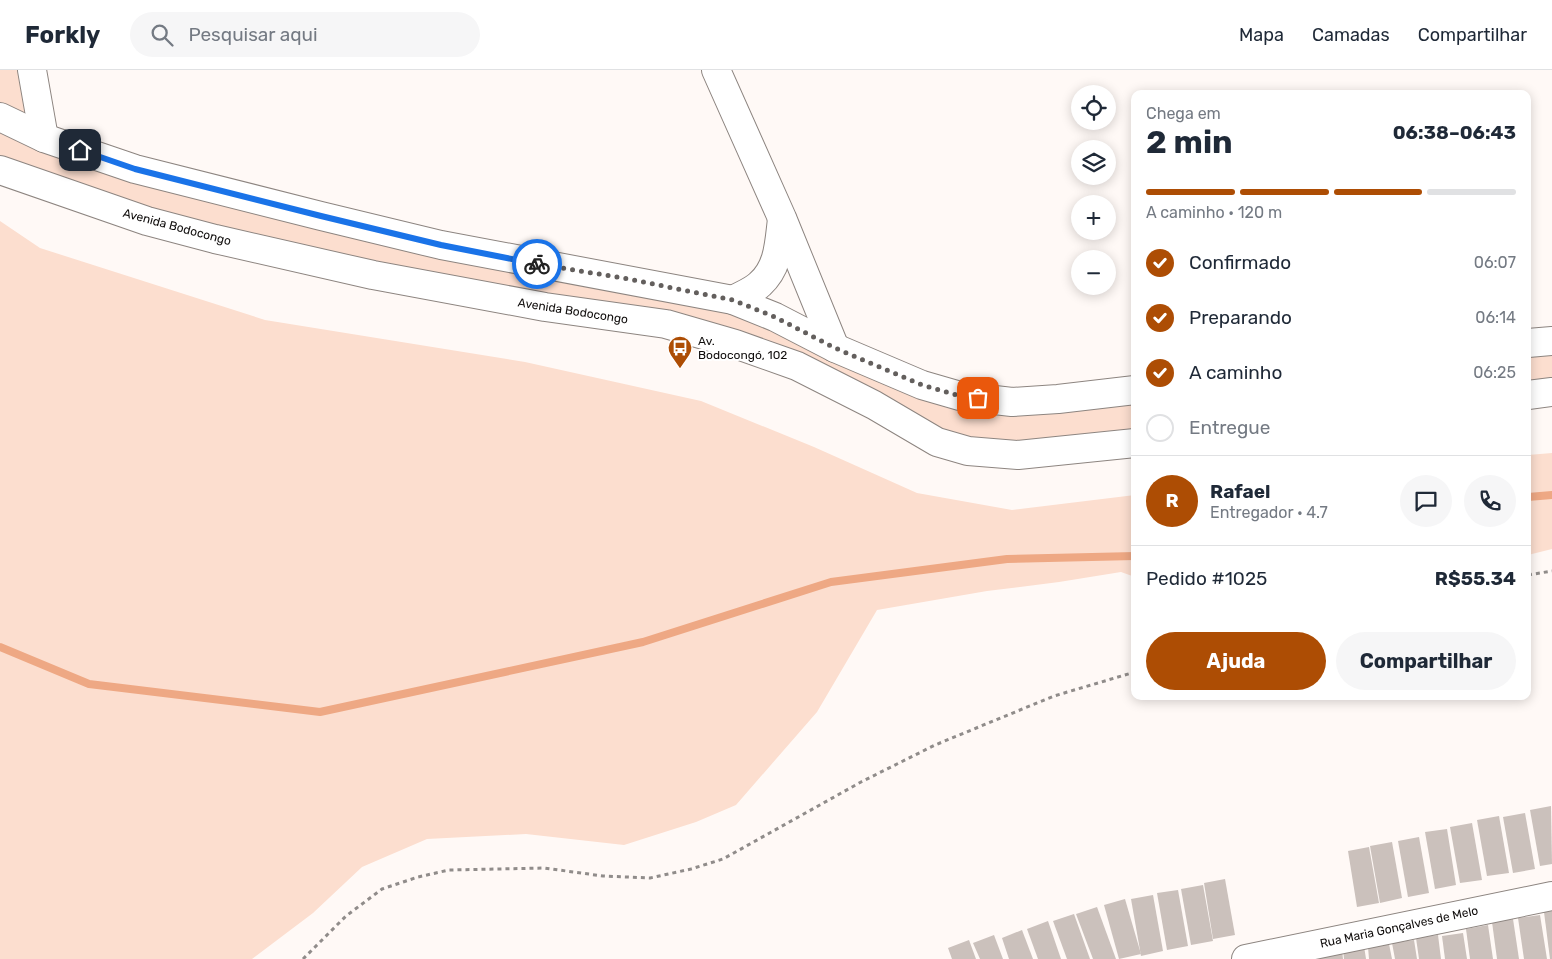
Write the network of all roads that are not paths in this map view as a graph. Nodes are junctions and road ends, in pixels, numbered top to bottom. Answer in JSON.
{"nodes":[{"id":1,"x":32,"y":70,"type":"edge"},
{"id":2,"x":716,"y":70,"type":"edge"},
{"id":3,"x":0,"y":117,"type":"edge"},
{"id":4,"x":44,"y":138,"type":"junction"},
{"id":5,"x":0,"y":170,"type":"edge"},
{"id":6,"x":782,"y":218,"type":"junction"},
{"id":7,"x":733,"y":300,"type":"junction"},
{"id":8,"x":1552,"y":340,"type":"edge"},
{"id":9,"x":1531,"y":344,"type":"edge"},
{"id":10,"x":835,"y":348,"type":"junction"},
{"id":11,"x":1131,"y":390,"type":"edge"},
{"id":12,"x":1552,"y":392,"type":"edge"},
{"id":13,"x":1531,"y":395,"type":"edge"},
{"id":14,"x":1131,"y":444,"type":"edge"},
{"id":15,"x":1552,"y":896,"type":"edge"},
{"id":16,"x":1246,"y":959,"type":"edge"}],
"edges":[{"from":1,"to":4,"type":"street"},
{"from":2,"to":6,"type":"street"},
{"from":3,"to":4,"type":"street"},
{"from":4,"to":7,"type":"street"},
{"from":5,"to":14,"type":"street","name":"Avenida Bodocongo"},
{"from":6,"to":7,"type":"street"},
{"from":6,"to":10,"type":"street"},
{"from":7,"to":10,"type":"street"},
{"from":8,"to":9,"type":"street"},
{"from":10,"to":11,"type":"street"},
{"from":12,"to":13,"type":"street"},
{"from":15,"to":16,"type":"street","name":"Rua Maria Gonçalves de Melo"}]}
